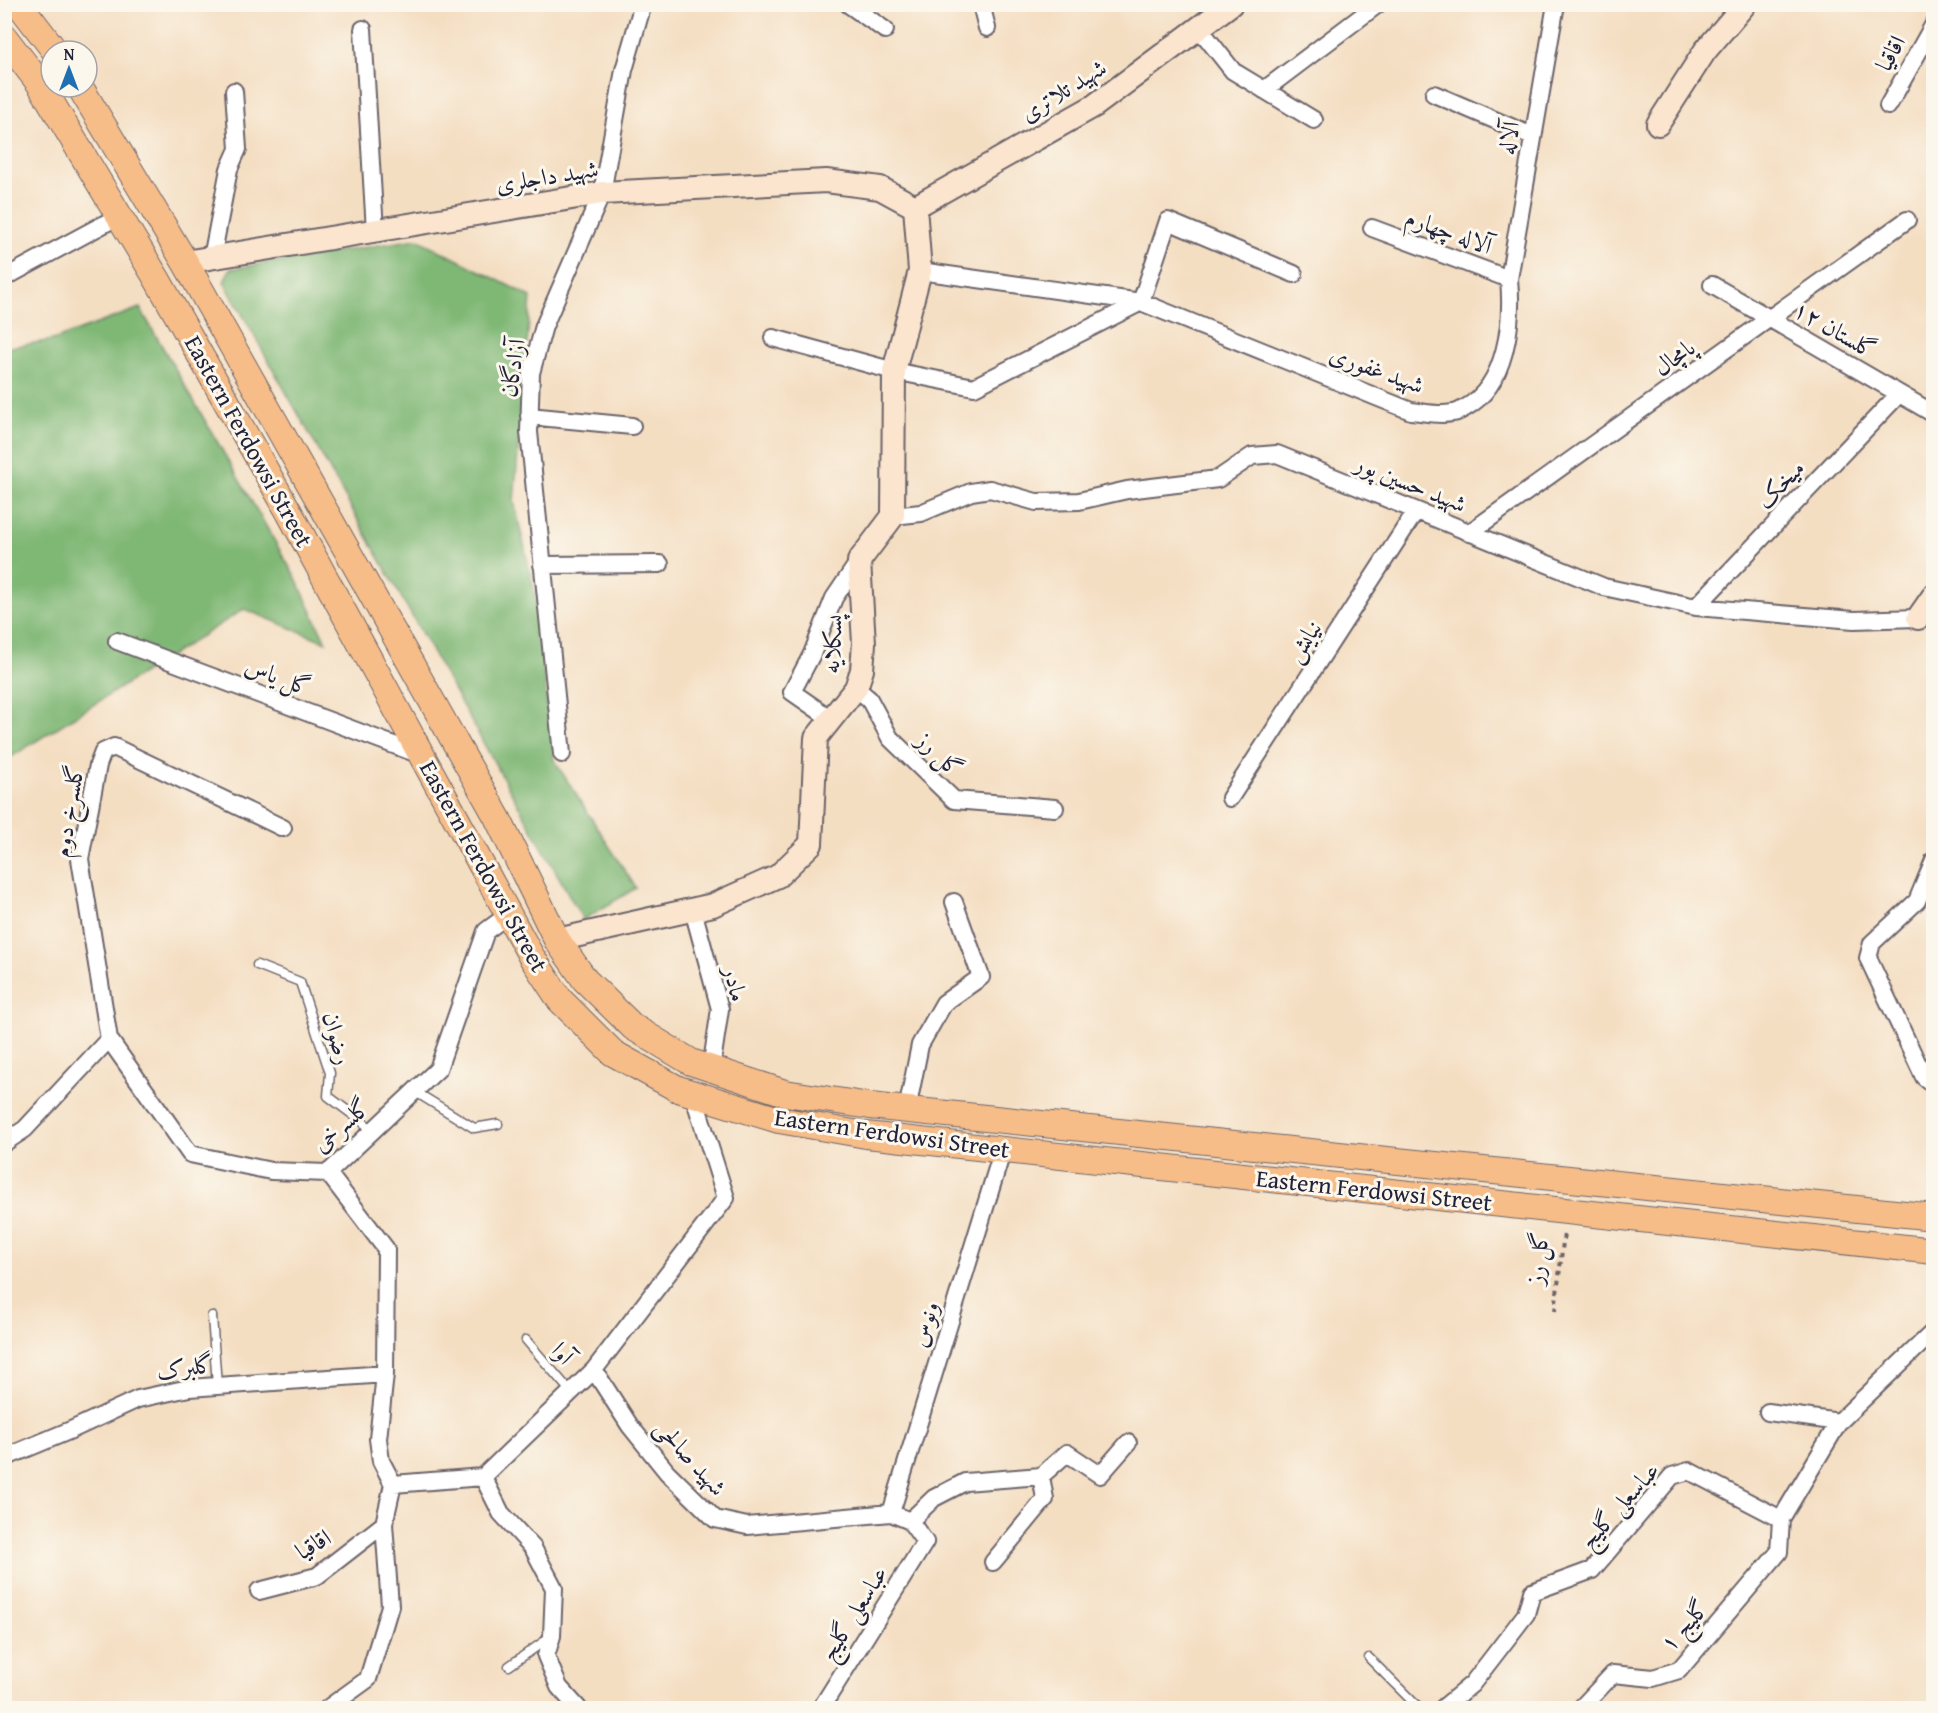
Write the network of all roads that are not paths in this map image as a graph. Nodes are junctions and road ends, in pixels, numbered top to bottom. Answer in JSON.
{"nodes":[{"id":1,"x":19,"y":4,"type":"edge"},
{"id":2,"x":643,"y":4,"type":"edge"},
{"id":3,"x":848,"y":4,"type":"edge"},
{"id":4,"x":981,"y":4,"type":"edge"},
{"id":5,"x":1231,"y":4,"type":"edge"},
{"id":6,"x":1378,"y":4,"type":"edge"},
{"id":7,"x":1556,"y":4,"type":"edge"},
{"id":8,"x":1745,"y":4,"type":"edge"},
{"id":9,"x":1934,"y":24,"type":"edge"},
{"id":10,"x":987,"y":28,"type":"dead end"},
{"id":11,"x":1199,"y":28,"type":"junction"},
{"id":12,"x":363,"y":29,"type":"dead end"},
{"id":13,"x":885,"y":30,"type":"dead end"},
{"id":14,"x":4,"y":37,"type":"edge"},
{"id":15,"x":46,"y":39,"type":"edge"},
{"id":16,"x":1264,"y":90,"type":"junction"},
{"id":17,"x":234,"y":91,"type":"dead end"},
{"id":18,"x":1434,"y":94,"type":"dead end"},
{"id":19,"x":87,"y":99,"type":"edge"},
{"id":20,"x":1888,"y":106,"type":"dead end"},
{"id":21,"x":1314,"y":120,"type":"dead end"},
{"id":22,"x":1658,"y":124,"type":"dead end"},
{"id":23,"x":1532,"y":136,"type":"junction"},
{"id":24,"x":602,"y":193,"type":"junction"},
{"id":25,"x":915,"y":207,"type":"junction"},
{"id":26,"x":119,"y":216,"type":"junction"},
{"id":27,"x":1907,"y":220,"type":"dead end"},
{"id":28,"x":1372,"y":228,"type":"dead end"},
{"id":29,"x":375,"y":231,"type":"junction"},
{"id":30,"x":212,"y":258,"type":"junction"},
{"id":31,"x":186,"y":262,"type":"junction"},
{"id":32,"x":920,"y":271,"type":"junction"},
{"id":33,"x":1294,"y":274,"type":"dead end"},
{"id":34,"x":4,"y":278,"type":"edge"},
{"id":35,"x":1509,"y":279,"type":"junction"},
{"id":36,"x":1712,"y":285,"type":"dead end"},
{"id":37,"x":1141,"y":302,"type":"junction"},
{"id":38,"x":1769,"y":318,"type":"junction"},
{"id":39,"x":773,"y":338,"type":"dead end"},
{"id":40,"x":894,"y":371,"type":"junction"},
{"id":41,"x":1899,"y":394,"type":"junction"},
{"id":42,"x":1934,"y":414,"type":"edge"},
{"id":43,"x":529,"y":416,"type":"junction"},
{"id":44,"x":632,"y":426,"type":"dead end"},
{"id":45,"x":318,"y":498,"type":"junction"},
{"id":46,"x":1416,"y":511,"type":"junction"},
{"id":47,"x":289,"y":512,"type":"junction"},
{"id":48,"x":893,"y":516,"type":"junction"},
{"id":49,"x":1469,"y":533,"type":"junction"},
{"id":50,"x":859,"y":561,"type":"junction"},
{"id":51,"x":660,"y":564,"type":"dead end"},
{"id":52,"x":542,"y":565,"type":"junction"},
{"id":53,"x":1934,"y":595,"type":"edge"},
{"id":54,"x":1696,"y":607,"type":"junction"},
{"id":55,"x":1918,"y":618,"type":"joint"},
{"id":56,"x":117,"y":640,"type":"dead end"},
{"id":57,"x":856,"y":688,"type":"junction"},
{"id":58,"x":831,"y":719,"type":"junction"},
{"id":59,"x":562,"y":754,"type":"dead end"},
{"id":60,"x":423,"y":756,"type":"junction"},
{"id":61,"x":1230,"y":798,"type":"dead end"},
{"id":62,"x":1055,"y":808,"type":"dead end"},
{"id":63,"x":283,"y":828,"type":"dead end"},
{"id":64,"x":1934,"y":860,"type":"edge"},
{"id":65,"x":954,"y":902,"type":"dead end"},
{"id":66,"x":693,"y":910,"type":"junction"},
{"id":67,"x":509,"y":914,"type":"junction"},
{"id":68,"x":557,"y":940,"type":"junction"},
{"id":69,"x":257,"y":965,"type":"dead end"},
{"id":70,"x":109,"y":1039,"type":"junction"},
{"id":71,"x":711,"y":1069,"type":"junction"},
{"id":72,"x":1934,"y":1085,"type":"edge"},
{"id":73,"x":414,"y":1091,"type":"junction"},
{"id":74,"x":693,"y":1094,"type":"junction"},
{"id":75,"x":907,"y":1110,"type":"junction"},
{"id":76,"x":498,"y":1124,"type":"dead end"},
{"id":77,"x":373,"y":1130,"type":"junction"},
{"id":78,"x":9,"y":1134,"type":"edge"},
{"id":79,"x":1003,"y":1149,"type":"junction"},
{"id":80,"x":328,"y":1173,"type":"junction"},
{"id":81,"x":1934,"y":1217,"type":"edge"},
{"id":82,"x":1934,"y":1251,"type":"edge"},
{"id":83,"x":212,"y":1316,"type":"dead end"},
{"id":84,"x":1934,"y":1331,"type":"edge"},
{"id":85,"x":526,"y":1340,"type":"dead end"},
{"id":86,"x":594,"y":1370,"type":"junction"},
{"id":87,"x":385,"y":1374,"type":"junction"},
{"id":88,"x":217,"y":1386,"type":"junction"},
{"id":89,"x":570,"y":1391,"type":"junction"},
{"id":90,"x":1768,"y":1412,"type":"dead end"},
{"id":91,"x":1839,"y":1422,"type":"junction"},
{"id":92,"x":1128,"y":1443,"type":"dead end"},
{"id":93,"x":4,"y":1460,"type":"edge"},
{"id":94,"x":1041,"y":1476,"type":"junction"},
{"id":95,"x":483,"y":1477,"type":"junction"},
{"id":96,"x":393,"y":1484,"type":"junction"},
{"id":97,"x":891,"y":1513,"type":"junction"},
{"id":98,"x":1781,"y":1519,"type":"junction"},
{"id":99,"x":910,"y":1521,"type":"junction"},
{"id":100,"x":384,"y":1524,"type":"junction"},
{"id":101,"x":993,"y":1562,"type":"dead end"},
{"id":102,"x":259,"y":1591,"type":"dead end"},
{"id":103,"x":552,"y":1636,"type":"junction"},
{"id":104,"x":1369,"y":1658,"type":"dead end"},
{"id":105,"x":509,"y":1666,"type":"dead end"},
{"id":106,"x":328,"y":1708,"type":"edge"},
{"id":107,"x":578,"y":1708,"type":"edge"},
{"id":108,"x":821,"y":1708,"type":"edge"},
{"id":109,"x":1419,"y":1708,"type":"edge"},
{"id":110,"x":1443,"y":1708,"type":"edge"},
{"id":111,"x":1581,"y":1708,"type":"edge"}],
"edges":[{"from":1,"to":15,"type":"main road"},
{"from":2,"to":24,"type":"street","name":"آزادگان"},
{"from":3,"to":13,"type":"street"},
{"from":4,"to":10,"type":"street"},
{"from":5,"to":11,"type":"street","name":"شهید تلاتری"},
{"from":6,"to":16,"type":"street"},
{"from":7,"to":23,"type":"street","name":"آلاله"},
{"from":8,"to":22,"type":"street"},
{"from":9,"to":20,"type":"street","name":"اقاقیا"},
{"from":11,"to":16,"type":"street"},
{"from":11,"to":25,"type":"street","name":"شهید تلاتری"},
{"from":12,"to":29,"type":"street"},
{"from":14,"to":26,"type":"main road","name":"Eastern Ferdowsi Street"},
{"from":16,"to":21,"type":"street"},
{"from":17,"to":30,"type":"street"},
{"from":18,"to":23,"type":"street"},
{"from":19,"to":31,"type":"main road","name":"Eastern Ferdowsi Street"},
{"from":23,"to":35,"type":"street","name":"آلاله"},
{"from":24,"to":25,"type":"street","name":"شهید داجلری"},
{"from":24,"to":29,"type":"street","name":"شهید داجلری"},
{"from":24,"to":43,"type":"street","name":"آزادگان"},
{"from":25,"to":32,"type":"street"},
{"from":26,"to":34,"type":"street"},
{"from":26,"to":47,"type":"main road","name":"Eastern Ferdowsi Street"},
{"from":27,"to":38,"type":"street","name":"پامچال"},
{"from":28,"to":35,"type":"street","name":"آلاله چهارم"},
{"from":29,"to":30,"type":"street","name":"شهید داجلری"},
{"from":30,"to":31,"type":"street","name":"شهید داجلری"},
{"from":31,"to":45,"type":"main road","name":"Eastern Ferdowsi Street"},
{"from":32,"to":37,"type":"street","name":"شهید غفوری"},
{"from":32,"to":40,"type":"street"},
{"from":33,"to":37,"type":"street"},
{"from":35,"to":37,"type":"street","name":"شهید غفوری"},
{"from":36,"to":38,"type":"street","name":"گلستان ۱۲"},
{"from":37,"to":40,"type":"street"},
{"from":38,"to":41,"type":"street","name":"گلستان ۱۲"},
{"from":38,"to":49,"type":"street","name":"پامچال"},
{"from":39,"to":40,"type":"street"},
{"from":40,"to":48,"type":"street"},
{"from":41,"to":42,"type":"street","name":"گلستان ۱۲"},
{"from":41,"to":54,"type":"street","name":"میخک"},
{"from":43,"to":44,"type":"street"},
{"from":43,"to":52,"type":"street","name":"آزادگان"},
{"from":45,"to":47,"type":"main road"},
{"from":45,"to":68,"type":"main road","name":"Eastern Ferdowsi Street"},
{"from":46,"to":48,"type":"street","name":"شهید حسین پور"},
{"from":46,"to":49,"type":"street","name":"شهید حسین پور"},
{"from":46,"to":61,"type":"street","name":"نیایش"},
{"from":47,"to":60,"type":"main road","name":"Eastern Ferdowsi Street"},
{"from":48,"to":50,"type":"street"},
{"from":49,"to":54,"type":"street","name":"شهید حسین پور"},
{"from":50,"to":57,"type":"street","name":"پسکلایه"},
{"from":50,"to":58,"type":"street"},
{"from":51,"to":52,"type":"street"},
{"from":52,"to":59,"type":"street","name":"آزادگان"},
{"from":53,"to":55,"type":"street"},
{"from":54,"to":55,"type":"street","name":"شهید حسین پور"},
{"from":56,"to":60,"type":"street","name":"گل یاس"},
{"from":57,"to":58,"type":"street","name":"پسکلایه"},
{"from":57,"to":62,"type":"street","name":"گل رز"},
{"from":58,"to":66,"type":"street","name":"پسکلایه"},
{"from":60,"to":67,"type":"main road","name":"Eastern Ferdowsi Street"},
{"from":63,"to":70,"type":"street","name":"گلسرخ دوم"},
{"from":64,"to":72,"type":"street"},
{"from":65,"to":75,"type":"street"},
{"from":66,"to":68,"type":"street","name":"پسکلایه"},
{"from":66,"to":71,"type":"street","name":"مادر"},
{"from":67,"to":73,"type":"street","name":"گلسرخی"},
{"from":67,"to":74,"type":"main road","name":"Eastern Ferdowsi Street"},
{"from":68,"to":71,"type":"main road","name":"Eastern Ferdowsi Street"},
{"from":69,"to":77,"type":"lane","name":"رضوان"},
{"from":70,"to":78,"type":"street"},
{"from":70,"to":80,"type":"street","name":"گلسرخی"},
{"from":71,"to":75,"type":"main road","name":"Eastern Ferdowsi Street"},
{"from":73,"to":76,"type":"lane"},
{"from":73,"to":77,"type":"street","name":"گلسرخی"},
{"from":74,"to":79,"type":"main road","name":"Eastern Ferdowsi Street"},
{"from":74,"to":86,"type":"street"},
{"from":75,"to":81,"type":"main road","name":"Eastern Ferdowsi Street"},
{"from":77,"to":80,"type":"street","name":"گلسرخی"},
{"from":79,"to":82,"type":"main road","name":"Eastern Ferdowsi Street"},
{"from":79,"to":97,"type":"street","name":"ونوس"},
{"from":80,"to":87,"type":"street"},
{"from":83,"to":88,"type":"lane"},
{"from":84,"to":91,"type":"street"},
{"from":85,"to":89,"type":"lane","name":"آوا"},
{"from":86,"to":89,"type":"street"},
{"from":86,"to":97,"type":"street","name":"شهید صالحی"},
{"from":87,"to":88,"type":"street","name":"گلبرک"},
{"from":87,"to":96,"type":"street"},
{"from":88,"to":93,"type":"street","name":"گلبرک"},
{"from":89,"to":95,"type":"street"},
{"from":90,"to":91,"type":"street"},
{"from":91,"to":98,"type":"street"},
{"from":92,"to":94,"type":"street"},
{"from":94,"to":99,"type":"street"},
{"from":94,"to":101,"type":"street"},
{"from":95,"to":96,"type":"street"},
{"from":95,"to":103,"type":"street"},
{"from":96,"to":100,"type":"street"},
{"from":97,"to":99,"type":"street"},
{"from":98,"to":110,"type":"street","name":"عباسعلی گلیج"},
{"from":98,"to":111,"type":"street","name":"گلیج ۱"},
{"from":99,"to":108,"type":"street","name":"عباسعلی گلیج"},
{"from":100,"to":102,"type":"street","name":"اقاقیا"},
{"from":100,"to":106,"type":"street"},
{"from":103,"to":105,"type":"lane"},
{"from":103,"to":107,"type":"street"},
{"from":104,"to":109,"type":"lane"}]}
